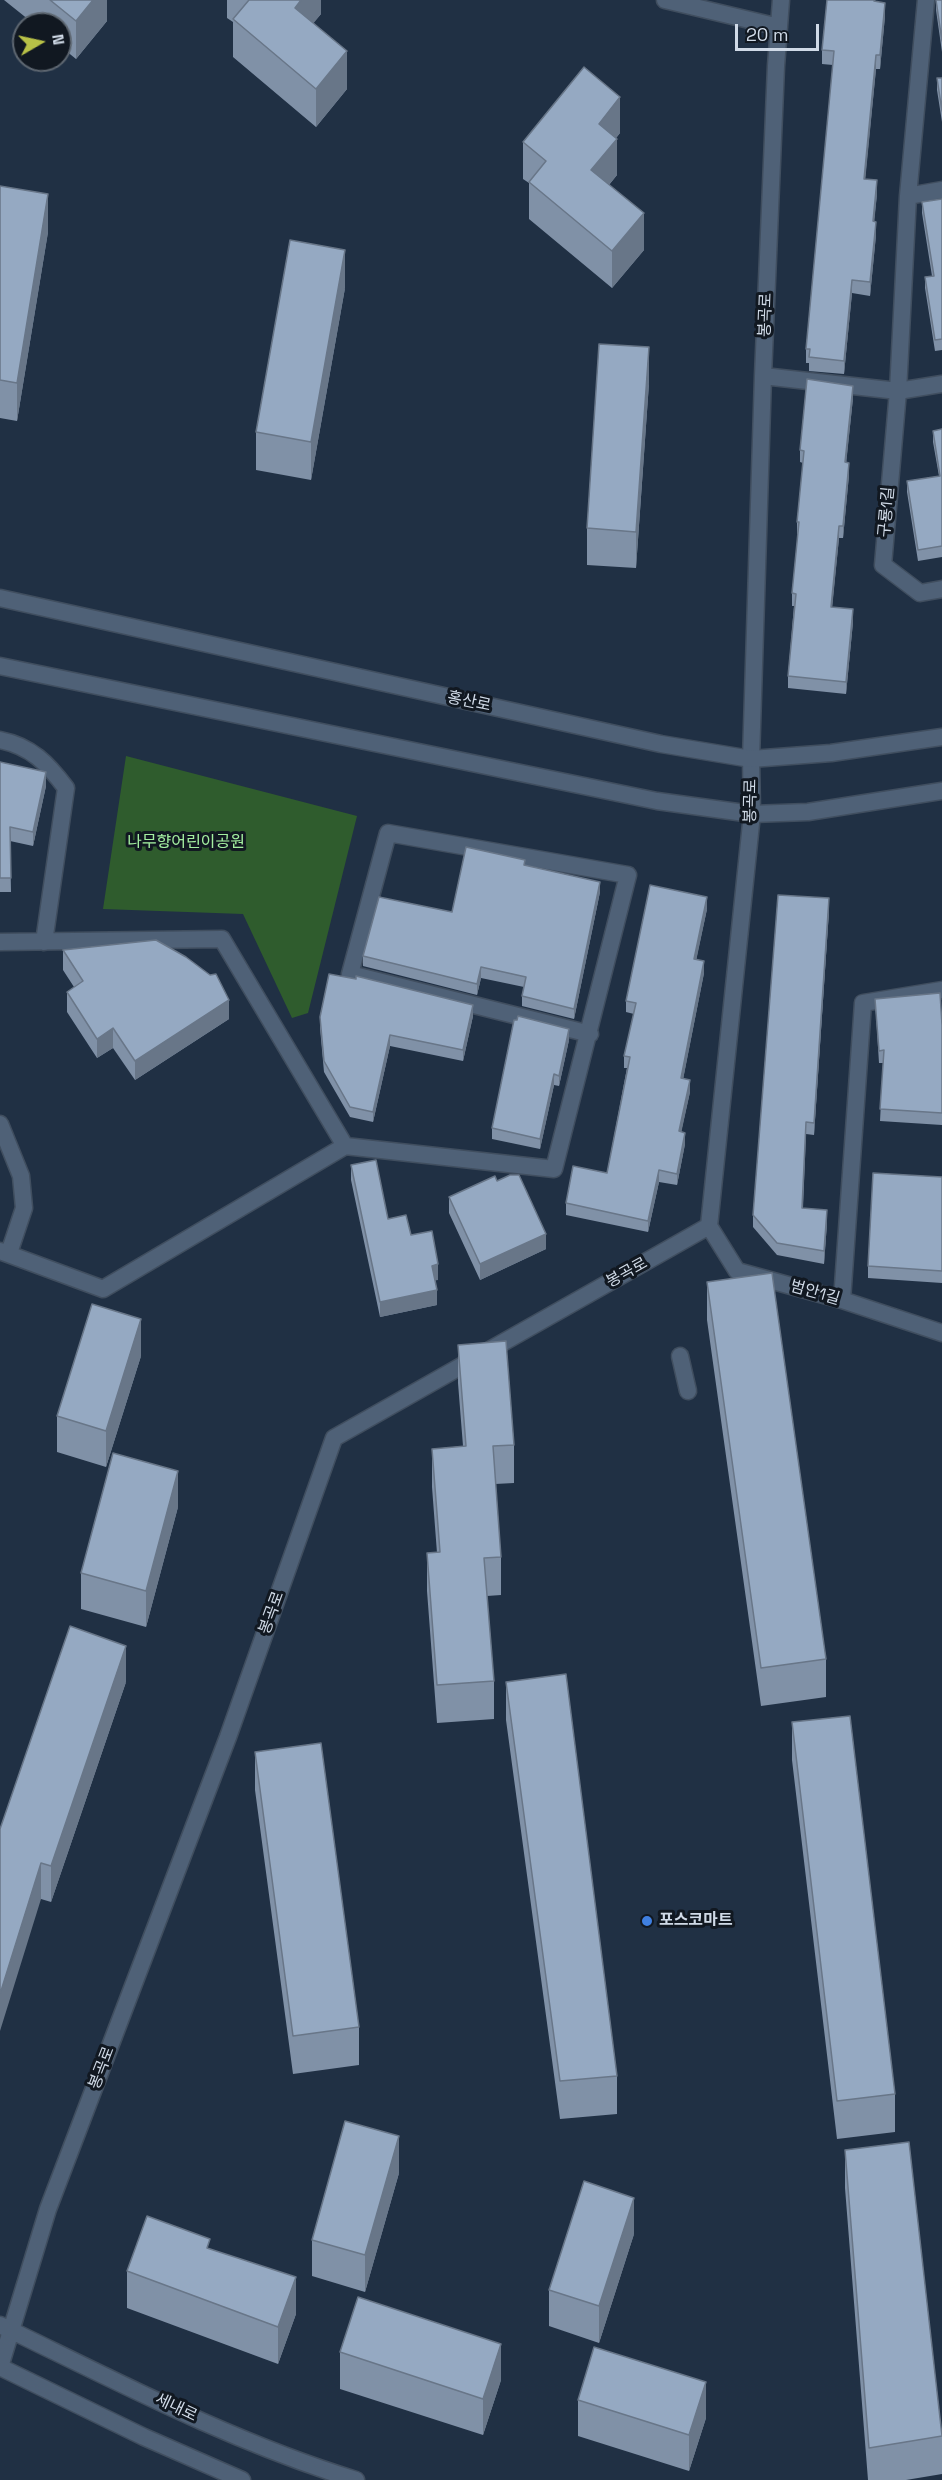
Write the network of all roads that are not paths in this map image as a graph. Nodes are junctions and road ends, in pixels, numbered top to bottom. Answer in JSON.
{"nodes":[{"id":1,"x":665,"y":0,"type":"edge"},
{"id":2,"x":781,"y":0,"type":"edge"},
{"id":3,"x":926,"y":0,"type":"edge"},
{"id":4,"x":779,"y":27,"type":"junction"},
{"id":5,"x":942,"y":190,"type":"edge"},
{"id":6,"x":908,"y":196,"type":"junction"},
{"id":7,"x":763,"y":376,"type":"junction"},
{"id":8,"x":942,"y":384,"type":"edge"},
{"id":9,"x":898,"y":391,"type":"junction"},
{"id":10,"x":942,"y":589,"type":"edge"},
{"id":11,"x":0,"y":598,"type":"edge"},
{"id":12,"x":0,"y":666,"type":"edge"},
{"id":13,"x":942,"y":737,"type":"edge"},
{"id":14,"x":0,"y":740,"type":"edge"},
{"id":15,"x":751,"y":759,"type":"junction"},
{"id":16,"x":942,"y":791,"type":"edge"},
{"id":17,"x":752,"y":814,"type":"junction"},
{"id":18,"x":0,"y":942,"type":"edge"},
{"id":19,"x":44,"y":942,"type":"junction"},
{"id":20,"x":942,"y":990,"type":"edge"},
{"id":21,"x":590,"y":1034,"type":"junction"},
{"id":22,"x":0,"y":1124,"type":"edge"},
{"id":23,"x":345,"y":1146,"type":"junction"},
{"id":24,"x":709,"y":1226,"type":"junction"},
{"id":25,"x":5,"y":1252,"type":"edge"},
{"id":26,"x":842,"y":1300,"type":"junction"},
{"id":27,"x":942,"y":1334,"type":"edge"},
{"id":28,"x":680,"y":1356,"type":"dead end"},
{"id":29,"x":688,"y":1391,"type":"dead end"},
{"id":30,"x":5,"y":2327,"type":"edge"},
{"id":31,"x":0,"y":2367,"type":"edge"},
{"id":32,"x":242,"y":2480,"type":"edge"},
{"id":33,"x":356,"y":2480,"type":"edge"}],
"edges":[{"from":1,"to":4,"type":"street"},
{"from":2,"to":4,"type":"street","name":"봉곡로"},
{"from":3,"to":6,"type":"street","name":"구룡1길"},
{"from":4,"to":7,"type":"street","name":"봉곡로"},
{"from":5,"to":6,"type":"street"},
{"from":6,"to":9,"type":"street","name":"구룡1길"},
{"from":7,"to":9,"type":"street"},
{"from":7,"to":15,"type":"street","name":"봉곡로"},
{"from":8,"to":9,"type":"street"},
{"from":9,"to":10,"type":"street","name":"구룡1길"},
{"from":11,"to":15,"type":"street","name":"홍산로"},
{"from":12,"to":17,"type":"street"},
{"from":13,"to":15,"type":"street","name":"홍산로"},
{"from":14,"to":19,"type":"street"},
{"from":15,"to":17,"type":"street","name":"봉곡로"},
{"from":16,"to":17,"type":"street"},
{"from":17,"to":24,"type":"street","name":"봉곡로"},
{"from":18,"to":19,"type":"street"},
{"from":19,"to":23,"type":"street"},
{"from":20,"to":26,"type":"street"},
{"from":21,"to":21,"type":"street"},
{"from":21,"to":23,"type":"street"},
{"from":22,"to":25,"type":"street"},
{"from":23,"to":25,"type":"street"},
{"from":24,"to":26,"type":"street","name":"범안1길"},
{"from":24,"to":30,"type":"street","name":"봉곡로"},
{"from":26,"to":27,"type":"street","name":"범안1길"},
{"from":28,"to":29,"type":"street"},
{"from":30,"to":31,"type":"street","name":"봉곡로"},
{"from":30,"to":33,"type":"street","name":"세내로"},
{"from":31,"to":32,"type":"street"}]}
